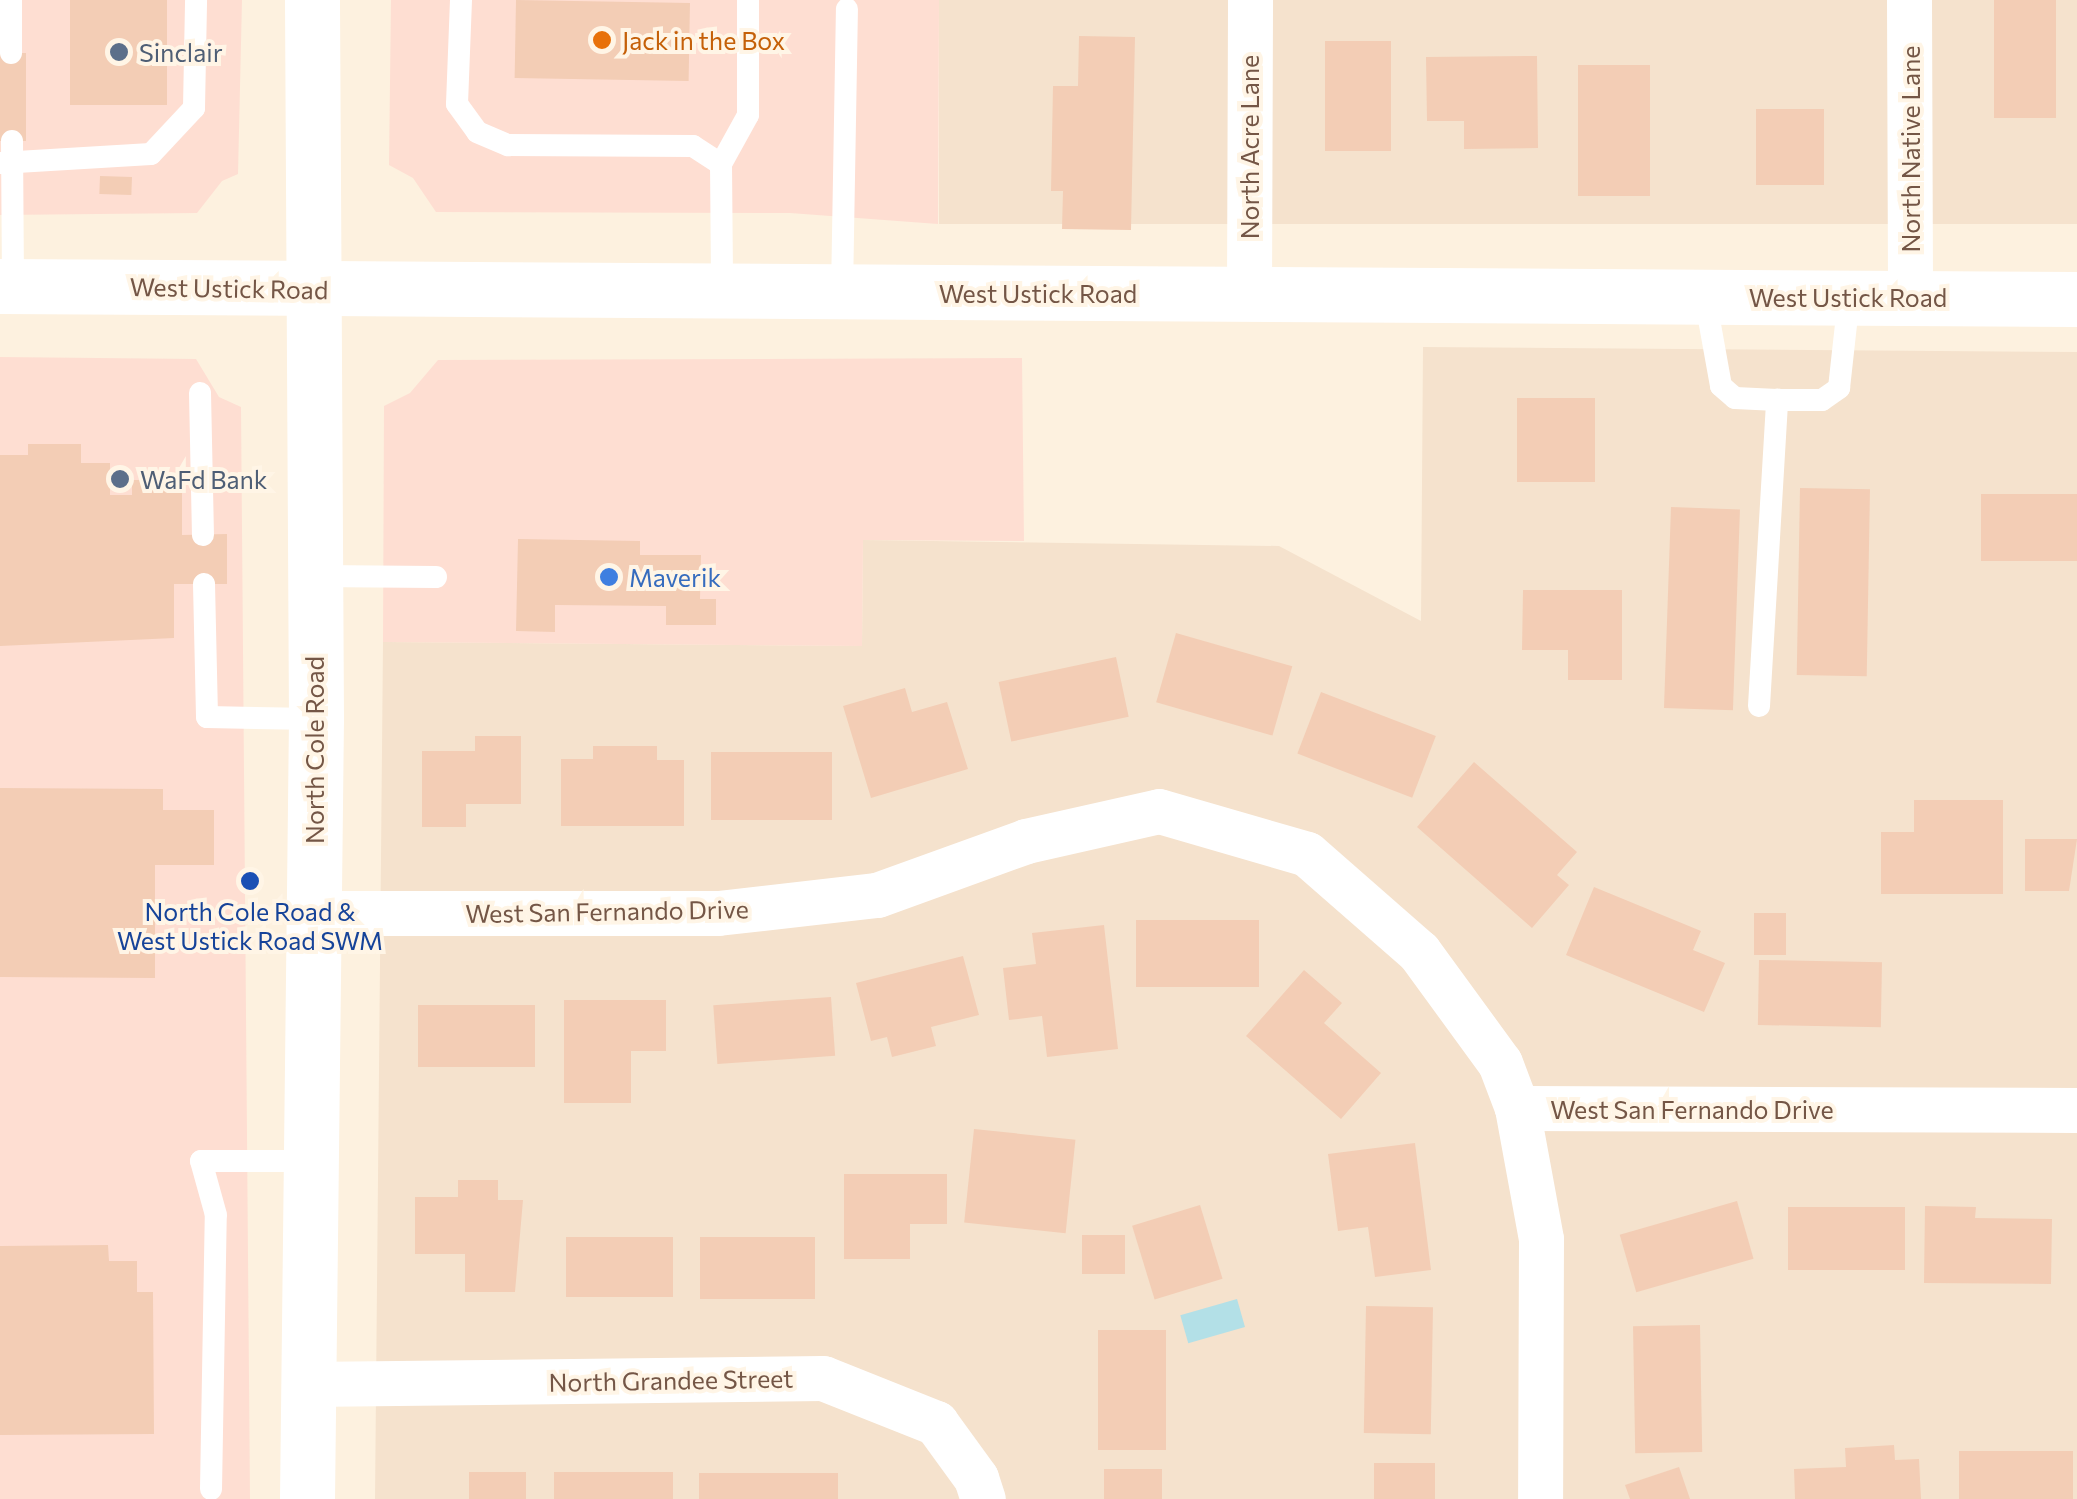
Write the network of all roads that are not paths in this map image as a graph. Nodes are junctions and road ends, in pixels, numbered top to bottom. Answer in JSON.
{"nodes":[{"id":1,"x":11,"y":0,"type":"edge"},
{"id":2,"x":196,"y":0,"type":"edge"},
{"id":3,"x":312,"y":0,"type":"edge"},
{"id":4,"x":460,"y":0,"type":"edge"},
{"id":5,"x":748,"y":0,"type":"edge"},
{"id":6,"x":1250,"y":0,"type":"edge"},
{"id":7,"x":1909,"y":0,"type":"edge"},
{"id":8,"x":847,"y":9,"type":"dead end"},
{"id":9,"x":11,"y":53,"type":"dead end"},
{"id":10,"x":8,"y":156,"type":"edge"},
{"id":11,"x":721,"y":164,"type":"junction"},
{"id":12,"x":6,"y":286,"type":"edge"},
{"id":13,"x":312,"y":290,"type":"junction"},
{"id":14,"x":722,"y":291,"type":"junction"},
{"id":15,"x":842,"y":292,"type":"junction"},
{"id":16,"x":1248,"y":294,"type":"junction"},
{"id":17,"x":1705,"y":296,"type":"junction"},
{"id":18,"x":1849,"y":297,"type":"junction"},
{"id":19,"x":1910,"y":298,"type":"junction"},
{"id":20,"x":2077,"y":299,"type":"edge"},
{"id":21,"x":200,"y":393,"type":"dead end"},
{"id":22,"x":1777,"y":400,"type":"junction"},
{"id":23,"x":203,"y":534,"type":"dead end"},
{"id":24,"x":315,"y":576,"type":"junction"},
{"id":25,"x":436,"y":577,"type":"dead end"},
{"id":26,"x":204,"y":584,"type":"dead end"},
{"id":27,"x":1758,"y":706,"type":"dead end"},
{"id":28,"x":316,"y":718,"type":"junction"},
{"id":29,"x":312,"y":914,"type":"junction"},
{"id":30,"x":1517,"y":1108,"type":"junction"},
{"id":31,"x":2077,"y":1110,"type":"edge"},
{"id":32,"x":310,"y":1160,"type":"junction"},
{"id":33,"x":307,"y":1384,"type":"junction"},
{"id":34,"x":211,"y":1489,"type":"dead end"},
{"id":35,"x":307,"y":1499,"type":"edge"},
{"id":36,"x":984,"y":1499,"type":"edge"},
{"id":37,"x":1540,"y":1499,"type":"edge"}],
"edges":[{"from":1,"to":9,"type":"lane"},
{"from":2,"to":10,"type":"lane"},
{"from":3,"to":13,"type":"main road","name":"North Cole Road"},
{"from":4,"to":11,"type":"lane"},
{"from":5,"to":11,"type":"lane"},
{"from":6,"to":16,"type":"street","name":"North Acre Lane"},
{"from":7,"to":19,"type":"street","name":"North Native Lane"},
{"from":8,"to":15,"type":"lane"},
{"from":10,"to":12,"type":"lane"},
{"from":11,"to":14,"type":"lane"},
{"from":12,"to":13,"type":"main road","name":"West Ustick Road"},
{"from":13,"to":14,"type":"main road","name":"West Ustick Road"},
{"from":13,"to":24,"type":"main road","name":"North Cole Road"},
{"from":14,"to":15,"type":"main road","name":"West Ustick Road"},
{"from":15,"to":16,"type":"main road","name":"West Ustick Road"},
{"from":16,"to":17,"type":"main road","name":"West Ustick Road"},
{"from":17,"to":18,"type":"main road","name":"West Ustick Road"},
{"from":17,"to":22,"type":"lane"},
{"from":18,"to":19,"type":"main road","name":"West Ustick Road"},
{"from":18,"to":22,"type":"lane"},
{"from":19,"to":20,"type":"main road","name":"West Ustick Road"},
{"from":21,"to":23,"type":"lane"},
{"from":22,"to":27,"type":"lane"},
{"from":24,"to":25,"type":"lane"},
{"from":24,"to":28,"type":"main road","name":"North Cole Road"},
{"from":26,"to":28,"type":"lane"},
{"from":28,"to":29,"type":"main road","name":"North Cole Road"},
{"from":29,"to":30,"type":"street","name":"West San Fernando Drive"},
{"from":29,"to":32,"type":"main road","name":"North Cole Road"},
{"from":30,"to":31,"type":"street","name":"West San Fernando Drive"},
{"from":30,"to":37,"type":"street"},
{"from":32,"to":33,"type":"main road","name":"North Cole Road"},
{"from":32,"to":34,"type":"lane"},
{"from":33,"to":35,"type":"main road","name":"North Cole Road"},
{"from":33,"to":36,"type":"street","name":"North Grandee Street"}]}
